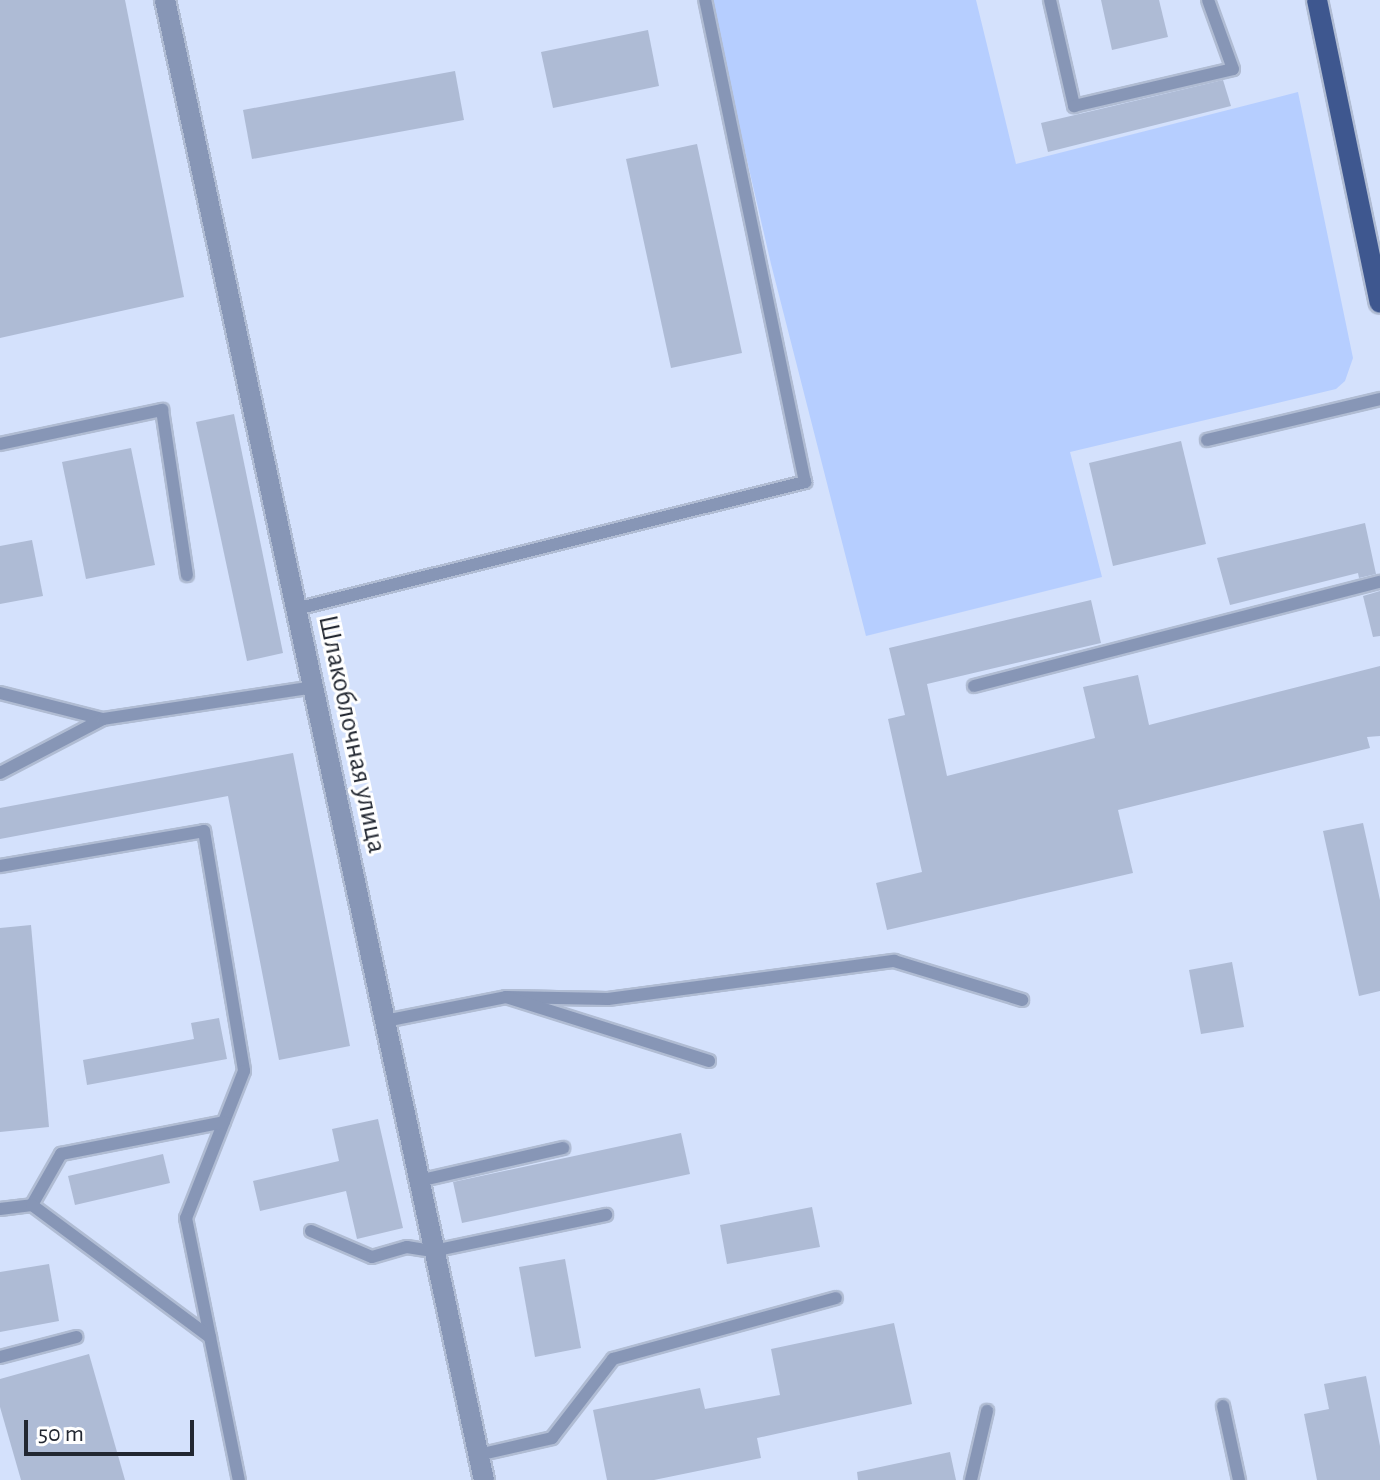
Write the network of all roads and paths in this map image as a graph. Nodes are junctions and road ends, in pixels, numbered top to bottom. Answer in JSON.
{"nodes":[{"id":1,"x":165,"y":0,"type":"edge"},
{"id":2,"x":705,"y":0,"type":"edge"},
{"id":3,"x":1050,"y":0,"type":"edge"},
{"id":4,"x":1208,"y":0,"type":"edge"},
{"id":5,"x":1317,"y":0,"type":"edge"},
{"id":6,"x":1380,"y":303,"type":"edge"},
{"id":7,"x":1380,"y":399,"type":"edge"},
{"id":8,"x":1207,"y":440,"type":"dead end"},
{"id":9,"x":0,"y":444,"type":"edge"},
{"id":10,"x":187,"y":575,"type":"dead end"},
{"id":11,"x":1380,"y":582,"type":"edge"},
{"id":12,"x":296,"y":609,"type":"junction"},
{"id":13,"x":974,"y":686,"type":"dead end"},
{"id":14,"x":314,"y":687,"type":"junction"},
{"id":15,"x":0,"y":693,"type":"edge"},
{"id":16,"x":103,"y":719,"type":"junction"},
{"id":17,"x":0,"y":773,"type":"edge"},
{"id":18,"x":0,"y":866,"type":"edge"},
{"id":19,"x":506,"y":997,"type":"junction"},
{"id":20,"x":1022,"y":1000,"type":"dead end"},
{"id":21,"x":385,"y":1021,"type":"junction"},
{"id":22,"x":709,"y":1061,"type":"dead end"},
{"id":23,"x":224,"y":1122,"type":"junction"},
{"id":24,"x":563,"y":1148,"type":"dead end"},
{"id":25,"x":418,"y":1181,"type":"junction"},
{"id":26,"x":32,"y":1205,"type":"junction"},
{"id":27,"x":0,"y":1209,"type":"edge"},
{"id":28,"x":606,"y":1215,"type":"dead end"},
{"id":29,"x":311,"y":1231,"type":"dead end"},
{"id":30,"x":433,"y":1251,"type":"junction"},
{"id":31,"x":836,"y":1298,"type":"dead end"},
{"id":32,"x":76,"y":1337,"type":"dead end"},
{"id":33,"x":210,"y":1337,"type":"junction"},
{"id":34,"x":0,"y":1357,"type":"edge"},
{"id":35,"x":1223,"y":1406,"type":"dead end"},
{"id":36,"x":987,"y":1411,"type":"dead end"},
{"id":37,"x":478,"y":1455,"type":"junction"},
{"id":38,"x":239,"y":1480,"type":"edge"},
{"id":39,"x":484,"y":1480,"type":"edge"},
{"id":40,"x":971,"y":1480,"type":"edge"},
{"id":41,"x":1239,"y":1480,"type":"edge"}],
"edges":[{"from":1,"to":12,"type":"street","name":"Шлакоблочная улица"},
{"from":2,"to":12,"type":"lane"},
{"from":3,"to":4,"type":"lane"},
{"from":5,"to":6,"type":"main road"},
{"from":7,"to":8,"type":"lane"},
{"from":9,"to":10,"type":"lane"},
{"from":11,"to":13,"type":"lane"},
{"from":12,"to":14,"type":"street","name":"Шлакоблочная улица"},
{"from":14,"to":16,"type":"lane"},
{"from":14,"to":21,"type":"street","name":"Шлакоблочная улица"},
{"from":15,"to":16,"type":"lane"},
{"from":16,"to":17,"type":"lane"},
{"from":18,"to":23,"type":"lane"},
{"from":19,"to":20,"type":"lane"},
{"from":19,"to":21,"type":"lane"},
{"from":19,"to":22,"type":"lane"},
{"from":21,"to":25,"type":"street","name":"Шлакоблочная улица"},
{"from":23,"to":26,"type":"lane"},
{"from":23,"to":33,"type":"lane"},
{"from":24,"to":25,"type":"lane"},
{"from":25,"to":30,"type":"street","name":"Шлакоблочная улица"},
{"from":26,"to":27,"type":"lane"},
{"from":26,"to":33,"type":"lane"},
{"from":28,"to":30,"type":"lane"},
{"from":29,"to":30,"type":"lane"},
{"from":30,"to":37,"type":"street","name":"Шлакоблочная улица"},
{"from":31,"to":37,"type":"lane"},
{"from":32,"to":34,"type":"lane"},
{"from":33,"to":38,"type":"lane"},
{"from":35,"to":41,"type":"lane"},
{"from":36,"to":40,"type":"lane"},
{"from":37,"to":39,"type":"street","name":"Шлакоблочная улица"}]}
